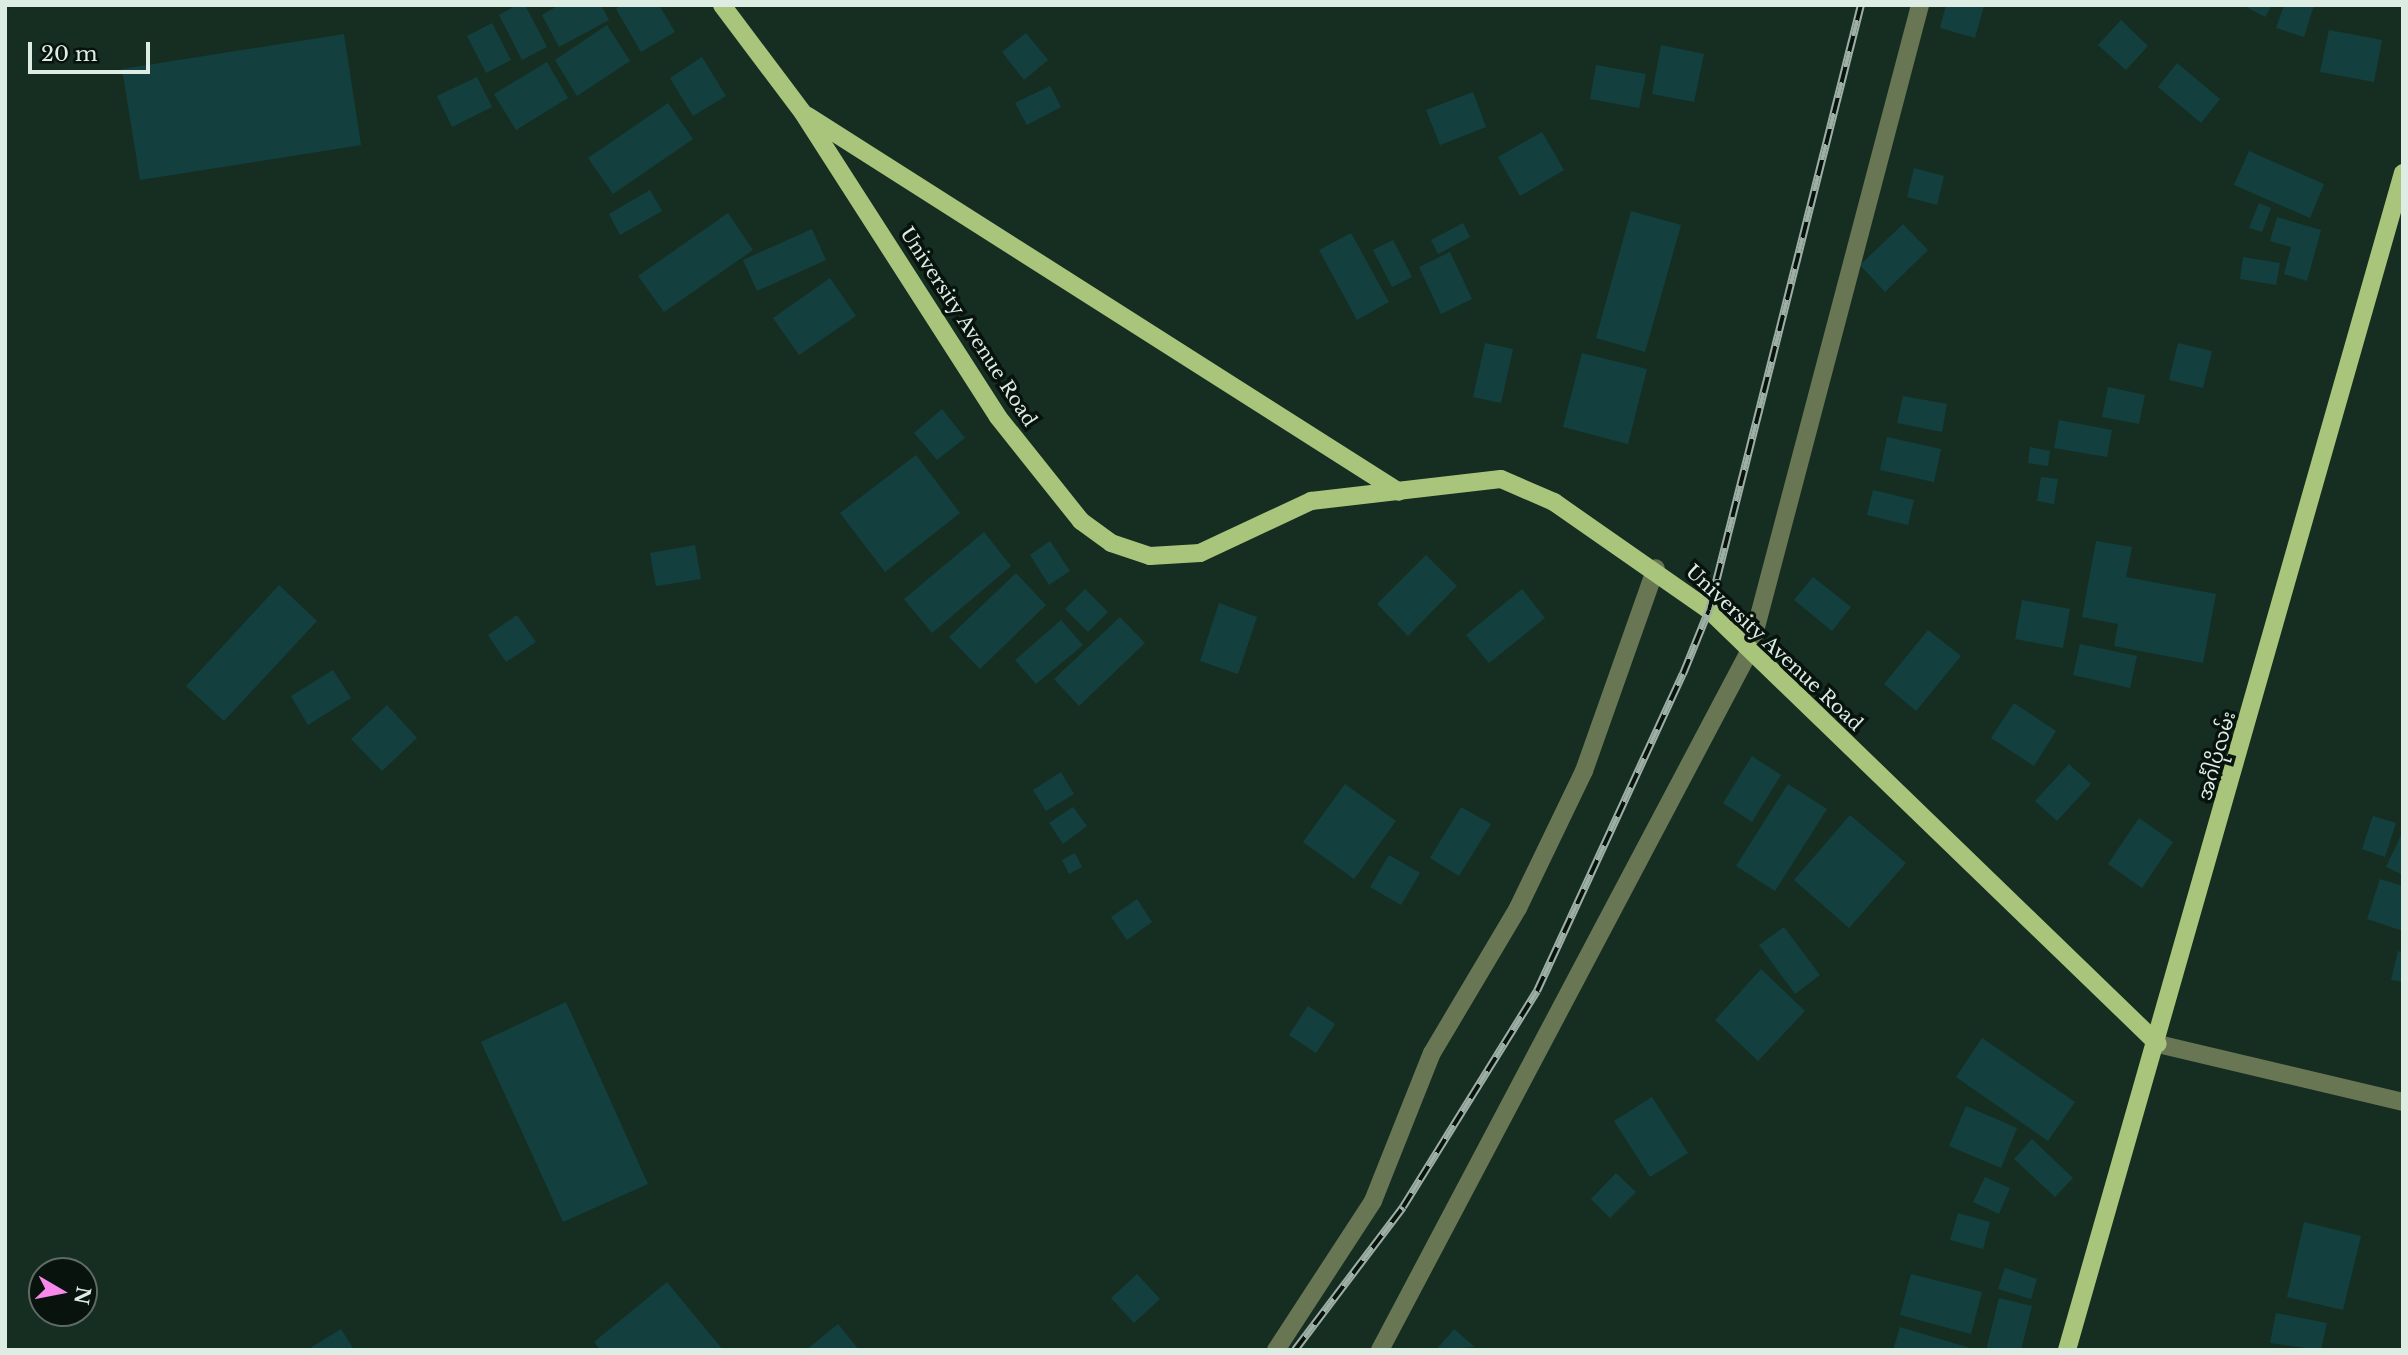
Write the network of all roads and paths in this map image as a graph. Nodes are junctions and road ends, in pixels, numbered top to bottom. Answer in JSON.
{"nodes":[{"id":1,"x":722,"y":5,"type":"edge"},
{"id":2,"x":1920,"y":5,"type":"edge"},
{"id":3,"x":803,"y":113,"type":"junction"},
{"id":4,"x":2403,"y":173,"type":"edge"},
{"id":5,"x":1399,"y":492,"type":"junction"},
{"id":6,"x":1656,"y":568,"type":"junction"},
{"id":7,"x":1750,"y":650,"type":"junction"},
{"id":8,"x":2158,"y":1044,"type":"junction"},
{"id":9,"x":2403,"y":1102,"type":"edge"},
{"id":10,"x":1276,"y":1350,"type":"edge"},
{"id":11,"x":1380,"y":1350,"type":"edge"},
{"id":12,"x":2067,"y":1350,"type":"edge"}],
"edges":[{"from":1,"to":3,"type":"main road","name":"University Avenue Road"},
{"from":2,"to":7,"type":"street"},
{"from":3,"to":5,"type":"main road"},
{"from":3,"to":5,"type":"main road","name":"University Avenue Road"},
{"from":4,"to":8,"type":"main road","name":"အင်္ဂါပိုလမ်း"},
{"from":5,"to":6,"type":"main road","name":"University Avenue Road"},
{"from":6,"to":7,"type":"main road","name":"University Avenue Road"},
{"from":6,"to":10,"type":"street"},
{"from":7,"to":8,"type":"main road","name":"University Avenue Road"},
{"from":7,"to":11,"type":"street"},
{"from":8,"to":9,"type":"street"},
{"from":8,"to":12,"type":"main road","name":"အင်္ဂါပိုလမ်း"}]}
